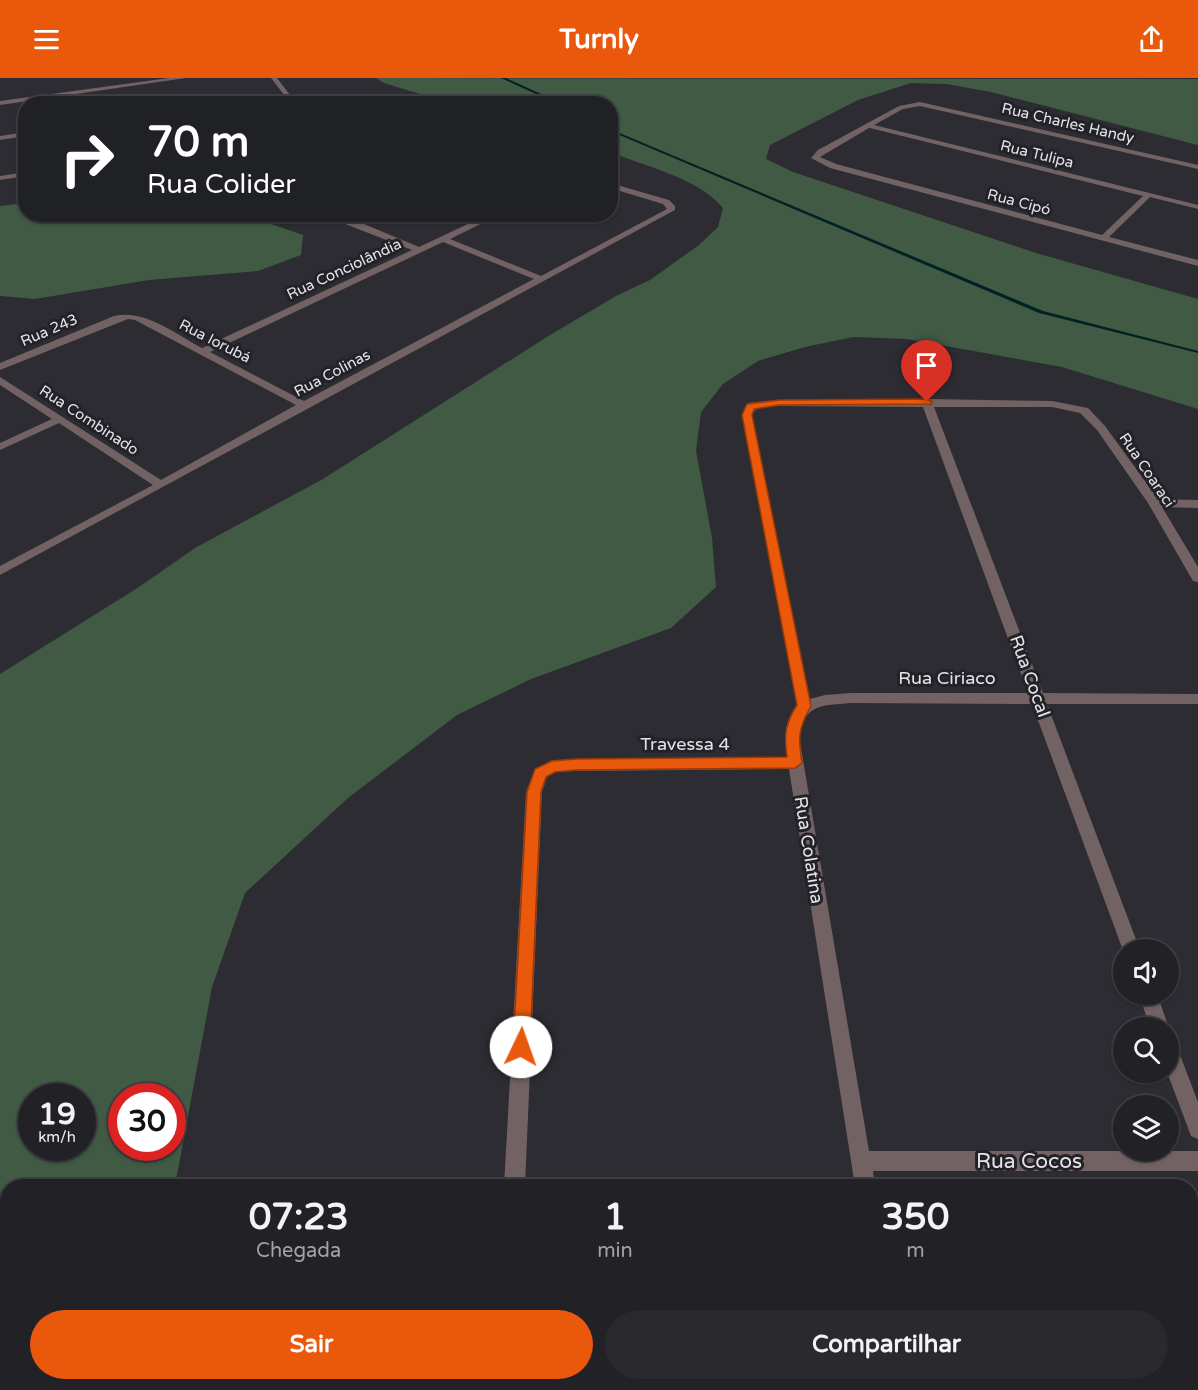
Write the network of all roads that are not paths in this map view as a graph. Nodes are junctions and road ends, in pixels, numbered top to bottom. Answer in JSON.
{"nodes":[{"id":1,"x":183,"y":78,"type":"edge"},
{"id":2,"x":274,"y":78,"type":"edge"},
{"id":3,"x":51,"y":96,"type":"edge"},
{"id":4,"x":288,"y":96,"type":"edge"},
{"id":5,"x":18,"y":101,"type":"edge"},
{"id":6,"x":0,"y":103,"type":"edge"},
{"id":7,"x":870,"y":126,"type":"junction"},
{"id":8,"x":18,"y":135,"type":"edge"},
{"id":9,"x":0,"y":138,"type":"edge"},
{"id":10,"x":833,"y":166,"type":"joint"},
{"id":11,"x":1198,"y":167,"type":"edge"},
{"id":12,"x":18,"y":175,"type":"edge"},
{"id":13,"x":0,"y":178,"type":"edge"},
{"id":14,"x":618,"y":187,"type":"edge"},
{"id":15,"x":1148,"y":195,"type":"junction"},
{"id":16,"x":1198,"y":207,"type":"edge"},
{"id":17,"x":348,"y":222,"type":"edge"},
{"id":18,"x":481,"y":222,"type":"edge"},
{"id":19,"x":1103,"y":238,"type":"junction"},
{"id":20,"x":444,"y":240,"type":"junction"},
{"id":21,"x":419,"y":250,"type":"junction"},
{"id":22,"x":1198,"y":263,"type":"edge"},
{"id":23,"x":541,"y":279,"type":"junction"},
{"id":24,"x":110,"y":321,"type":"joint"},
{"id":25,"x":203,"y":351,"type":"junction"},
{"id":26,"x":0,"y":367,"type":"edge"},
{"id":27,"x":0,"y":380,"type":"edge"},
{"id":28,"x":927,"y":402,"type":"junction"},
{"id":29,"x":304,"y":405,"type":"junction"},
{"id":30,"x":60,"y":419,"type":"junction"},
{"id":31,"x":0,"y":447,"type":"edge"},
{"id":32,"x":161,"y":485,"type":"junction"},
{"id":33,"x":1154,"y":503,"type":"junction"},
{"id":34,"x":1198,"y":504,"type":"edge"},
{"id":35,"x":0,"y":571,"type":"edge"},
{"id":36,"x":1198,"y":578,"type":"edge"},
{"id":37,"x":1038,"y":697,"type":"junction"},
{"id":38,"x":1198,"y":699,"type":"edge"},
{"id":39,"x":804,"y":706,"type":"junction"},
{"id":40,"x":795,"y":763,"type":"junction"},
{"id":41,"x":1127,"y":939,"type":"edge"},
{"id":42,"x":1179,"y":1078,"type":"edge"},
{"id":43,"x":1198,"y":1129,"type":"edge"},
{"id":44,"x":860,"y":1161,"type":"junction"},
{"id":45,"x":1198,"y":1161,"type":"edge"},
{"id":46,"x":514,"y":1179,"type":"edge"},
{"id":47,"x":864,"y":1179,"type":"edge"}],
"edges":[{"from":1,"to":3,"type":"street"},
{"from":2,"to":4,"type":"street"},
{"from":5,"to":6,"type":"street"},
{"from":7,"to":10,"type":"street","name":"Rua Charles Handy"},
{"from":7,"to":11,"type":"street","name":"Rua Charles Handy"},
{"from":7,"to":15,"type":"street","name":"Rua Tulipa"},
{"from":8,"to":9,"type":"street"},
{"from":10,"to":19,"type":"street","name":"Rua Cipó"},
{"from":12,"to":13,"type":"street"},
{"from":14,"to":23,"type":"street","name":"Rua Colinas"},
{"from":15,"to":16,"type":"street","name":"Rua Tulipa"},
{"from":15,"to":19,"type":"street"},
{"from":17,"to":21,"type":"street"},
{"from":18,"to":20,"type":"street","name":"Rua Conciolândia"},
{"from":19,"to":22,"type":"street","name":"Rua Cipó"},
{"from":20,"to":21,"type":"street","name":"Rua Conciolândia"},
{"from":20,"to":23,"type":"street"},
{"from":21,"to":25,"type":"street","name":"Rua Conciolândia"},
{"from":23,"to":29,"type":"street","name":"Rua Colinas"},
{"from":24,"to":25,"type":"street","name":"Rua Iorubá"},
{"from":24,"to":26,"type":"street","name":"Rua 243"},
{"from":25,"to":29,"type":"street","name":"Rua Iorubá"},
{"from":27,"to":30,"type":"street","name":"Rua Combinado"},
{"from":28,"to":33,"type":"street","name":"Rua Coaraci"},
{"from":28,"to":37,"type":"street","name":"Rua Cocal"},
{"from":28,"to":39,"type":"street","name":"Rua Coaraci"},
{"from":29,"to":32,"type":"street","name":"Rua Colinas"},
{"from":30,"to":31,"type":"street"},
{"from":30,"to":32,"type":"street","name":"Rua Combinado"},
{"from":32,"to":35,"type":"street","name":"Rua Colinas"},
{"from":33,"to":34,"type":"street"},
{"from":33,"to":36,"type":"street","name":"Rua Coaraci"},
{"from":37,"to":38,"type":"street","name":"Rua Ciriaco"},
{"from":37,"to":39,"type":"street","name":"Rua Ciriaco"},
{"from":37,"to":41,"type":"street","name":"Rua Cocal"},
{"from":39,"to":40,"type":"street","name":"Rua Colatina"},
{"from":40,"to":44,"type":"street","name":"Rua Colatina"},
{"from":40,"to":46,"type":"street","name":"Travessa 4"},
{"from":42,"to":43,"type":"street"},
{"from":44,"to":45,"type":"street","name":"Rua Cocos"},
{"from":44,"to":47,"type":"street","name":"Rua Colatina"}]}
